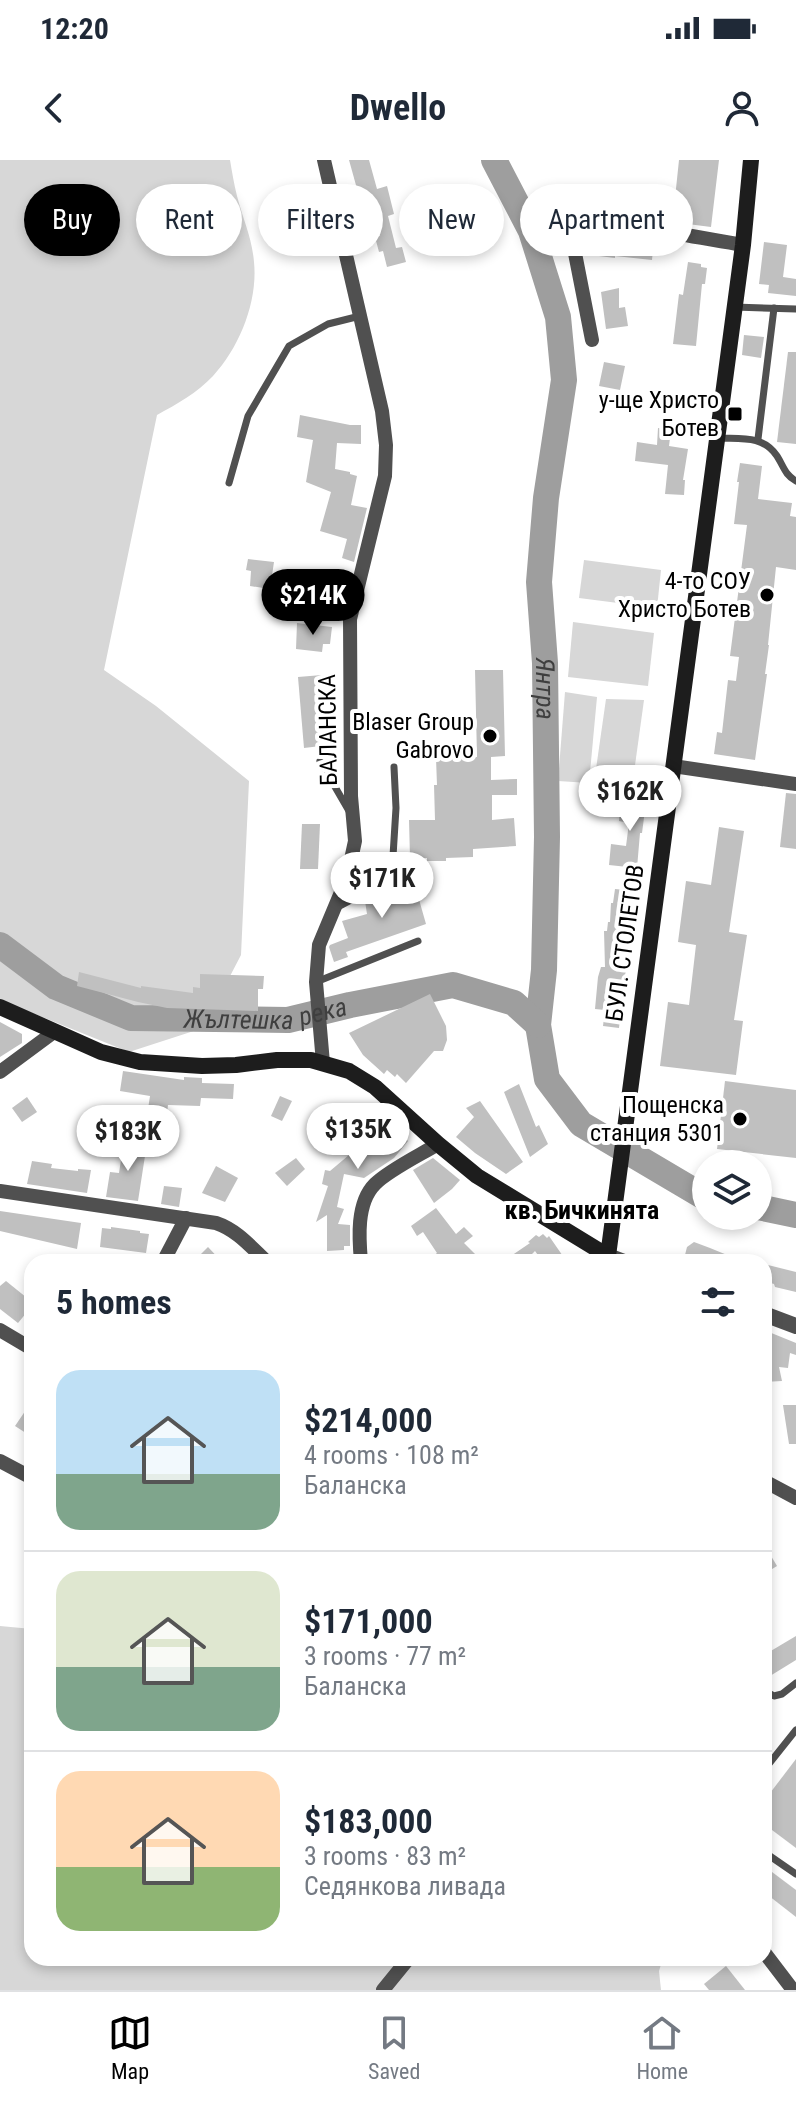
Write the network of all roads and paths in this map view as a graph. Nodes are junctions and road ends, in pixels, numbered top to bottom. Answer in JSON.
{"nodes":[{"id":1,"x":324,"y":160,"type":"edge"},
{"id":2,"x":751,"y":160,"type":"edge"},
{"id":3,"x":743,"y":245,"type":"junction"},
{"id":4,"x":734,"y":307,"type":"junction"},
{"id":5,"x":774,"y":308,"type":"junction"},
{"id":6,"x":796,"y":309,"type":"edge"},
{"id":7,"x":360,"y":316,"type":"junction"},
{"id":8,"x":592,"y":340,"type":"dead end"},
{"id":9,"x":717,"y":438,"type":"junction"},
{"id":10,"x":758,"y":439,"type":"junction"},
{"id":11,"x":796,"y":481,"type":"edge"},
{"id":12,"x":229,"y":483,"type":"dead end"},
{"id":13,"x":320,"y":761,"type":"dead end"},
{"id":14,"x":673,"y":766,"type":"junction"},
{"id":15,"x":394,"y":767,"type":"dead end"},
{"id":16,"x":796,"y":784,"type":"edge"},
{"id":17,"x":352,"y":816,"type":"junction"},
{"id":18,"x":332,"y":909,"type":"junction"},
{"id":19,"x":418,"y":941,"type":"dead end"},
{"id":20,"x":316,"y":987,"type":"junction"},
{"id":21,"x":0,"y":1007,"type":"edge"},
{"id":22,"x":54,"y":1032,"type":"junction"},
{"id":23,"x":323,"y":1063,"type":"junction"},
{"id":24,"x":0,"y":1072,"type":"edge"},
{"id":25,"x":438,"y":1144,"type":"junction"},
{"id":26,"x":0,"y":1191,"type":"edge"},
{"id":27,"x":186,"y":1218,"type":"junction"},
{"id":28,"x":167,"y":1254,"type":"edge"},
{"id":29,"x":259,"y":1254,"type":"edge"},
{"id":30,"x":360,"y":1254,"type":"edge"},
{"id":31,"x":603,"y":1254,"type":"edge"},
{"id":32,"x":613,"y":1254,"type":"edge"},
{"id":33,"x":772,"y":1317,"type":"edge"},
{"id":34,"x":796,"y":1326,"type":"edge"},
{"id":35,"x":0,"y":1330,"type":"edge"},
{"id":36,"x":24,"y":1344,"type":"edge"},
{"id":37,"x":0,"y":1461,"type":"edge"},
{"id":38,"x":24,"y":1474,"type":"edge"},
{"id":39,"x":772,"y":1485,"type":"edge"},
{"id":40,"x":796,"y":1498,"type":"edge"},
{"id":41,"x":796,"y":1683,"type":"edge"},
{"id":42,"x":772,"y":1694,"type":"edge"},
{"id":43,"x":796,"y":1730,"type":"edge"},
{"id":44,"x":772,"y":1760,"type":"edge"},
{"id":45,"x":772,"y":1858,"type":"edge"},
{"id":46,"x":796,"y":1874,"type":"edge"},
{"id":47,"x":772,"y":1962,"type":"edge"},
{"id":48,"x":402,"y":1966,"type":"edge"},
{"id":49,"x":383,"y":1990,"type":"edge"},
{"id":50,"x":793,"y":1990,"type":"edge"}],
"edges":[{"from":1,"to":7,"type":"street","name":"БАЛАНСКА"},
{"from":2,"to":3,"type":"main road","name":"БУЛ. СТОЛЕТОВ"},
{"from":3,"to":4,"type":"main road","name":"БУЛ. СТОЛЕТОВ"},
{"from":3,"to":8,"type":"street"},
{"from":4,"to":5,"type":"lane"},
{"from":4,"to":9,"type":"main road","name":"БУЛ. СТОЛЕТОВ"},
{"from":5,"to":6,"type":"lane"},
{"from":5,"to":10,"type":"lane"},
{"from":7,"to":12,"type":"lane"},
{"from":7,"to":17,"type":"street","name":"БАЛАНСКА"},
{"from":9,"to":10,"type":"lane"},
{"from":9,"to":14,"type":"main road","name":"БУЛ. СТОЛЕТОВ"},
{"from":10,"to":11,"type":"lane"},
{"from":13,"to":17,"type":"lane"},
{"from":14,"to":16,"type":"street"},
{"from":14,"to":32,"type":"main road","name":"БУЛ. СТОЛЕТОВ"},
{"from":15,"to":18,"type":"lane"},
{"from":17,"to":18,"type":"street","name":"БАЛАНСКА"},
{"from":18,"to":20,"type":"street","name":"БАЛАНСКА"},
{"from":19,"to":20,"type":"lane"},
{"from":20,"to":23,"type":"street","name":"БАЛАНСКА"},
{"from":21,"to":22,"type":"main road"},
{"from":22,"to":23,"type":"main road"},
{"from":22,"to":24,"type":"street"},
{"from":23,"to":25,"type":"main road"},
{"from":25,"to":30,"type":"street"},
{"from":25,"to":31,"type":"main road"},
{"from":26,"to":27,"type":"street"},
{"from":27,"to":28,"type":"street"},
{"from":27,"to":29,"type":"street"},
{"from":33,"to":34,"type":"street"},
{"from":35,"to":36,"type":"street"},
{"from":37,"to":38,"type":"street"},
{"from":39,"to":40,"type":"street"},
{"from":41,"to":42,"type":"lane"},
{"from":43,"to":44,"type":"lane"},
{"from":45,"to":46,"type":"lane"},
{"from":47,"to":50,"type":"street"},
{"from":48,"to":49,"type":"street"}]}
